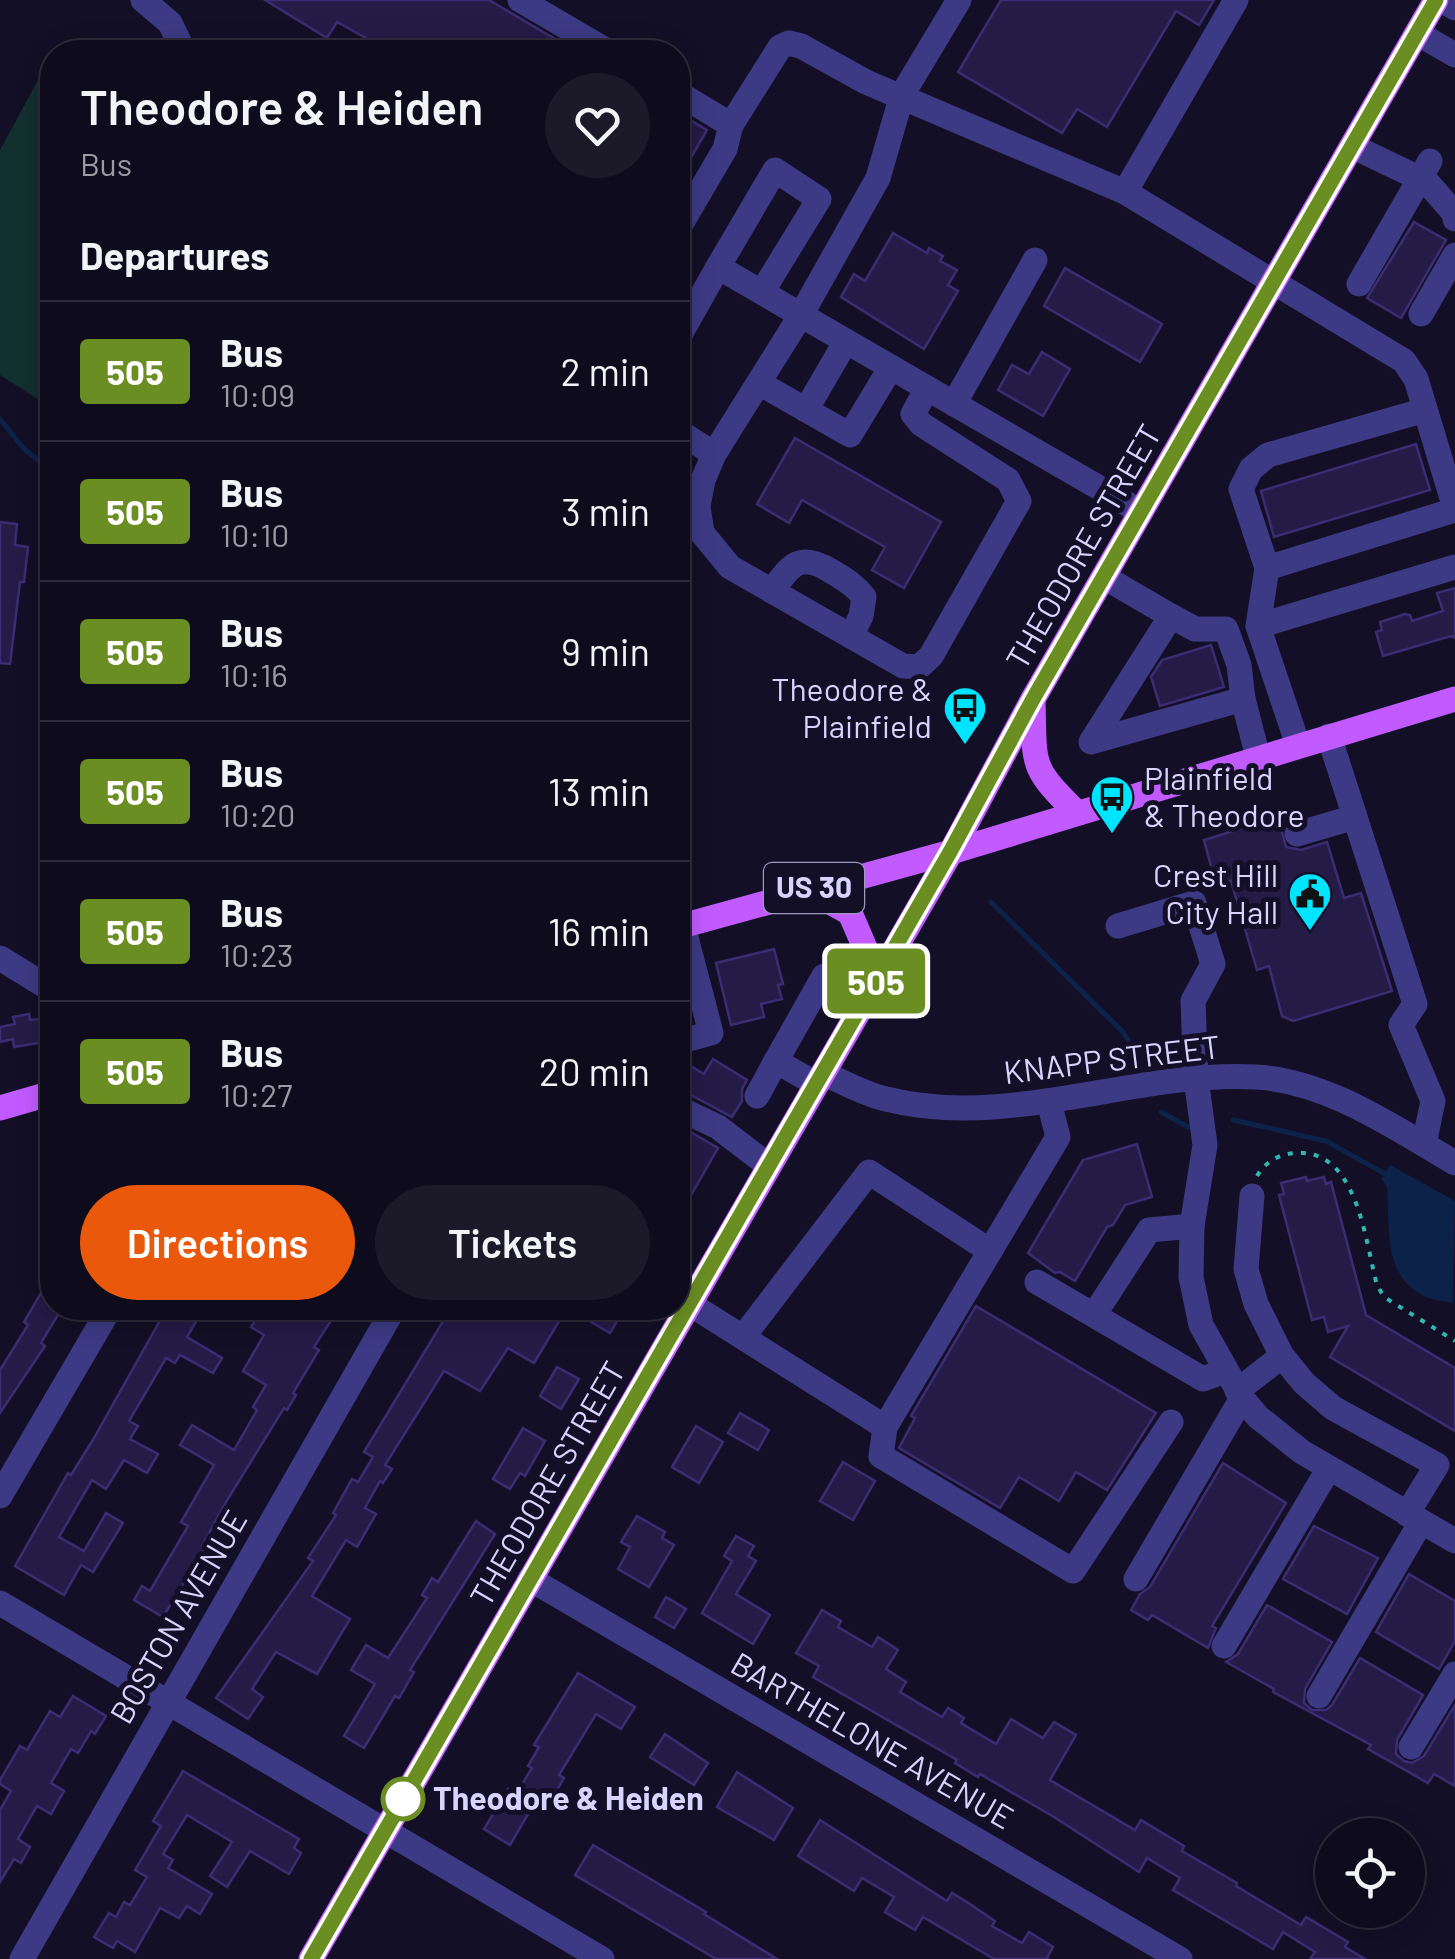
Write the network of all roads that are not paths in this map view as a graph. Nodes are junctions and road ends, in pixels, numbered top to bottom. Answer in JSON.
{"nodes":[{"id":1,"x":143,"y":0,"type":"edge"},
{"id":2,"x":959,"y":0,"type":"edge"},
{"id":3,"x":1236,"y":0,"type":"edge"},
{"id":4,"x":1439,"y":0,"type":"edge"},
{"id":5,"x":526,"y":2,"type":"edge"},
{"id":6,"x":1455,"y":8,"type":"edge"},
{"id":7,"x":1417,"y":33,"type":"junction"},
{"id":8,"x":178,"y":40,"type":"edge"},
{"id":9,"x":589,"y":40,"type":"edge"},
{"id":10,"x":1455,"y":55,"type":"edge"},
{"id":11,"x":902,"y":95,"type":"junction"},
{"id":12,"x":690,"y":100,"type":"edge"},
{"id":13,"x":732,"y":125,"type":"junction"},
{"id":14,"x":1352,"y":146,"type":"junction"},
{"id":15,"x":1424,"y":170,"type":"junction"},
{"id":16,"x":1124,"y":192,"type":"junction"},
{"id":17,"x":690,"y":209,"type":"edge"},
{"id":18,"x":1455,"y":219,"type":"edge"},
{"id":19,"x":1455,"y":255,"type":"edge"},
{"id":20,"x":1036,"y":260,"type":"dead end"},
{"id":21,"x":718,"y":267,"type":"junction"},
{"id":22,"x":1274,"y":282,"type":"junction"},
{"id":23,"x":1359,"y":284,"type":"dead end"},
{"id":24,"x":762,"y":292,"type":"junction"},
{"id":25,"x":1421,"y":314,"type":"dead end"},
{"id":26,"x":801,"y":315,"type":"junction"},
{"id":27,"x":690,"y":317,"type":"edge"},
{"id":28,"x":846,"y":341,"type":"junction"},
{"id":29,"x":890,"y":367,"type":"junction"},
{"id":30,"x":759,"y":383,"type":"junction"},
{"id":31,"x":927,"y":388,"type":"junction"},
{"id":32,"x":954,"y":404,"type":"junction"},
{"id":33,"x":806,"y":410,"type":"junction"},
{"id":34,"x":1425,"y":410,"type":"junction"},
{"id":35,"x":690,"y":439,"type":"edge"},
{"id":36,"x":714,"y":454,"type":"junction"},
{"id":37,"x":698,"y":506,"type":"junction"},
{"id":38,"x":1455,"y":509,"type":"edge"},
{"id":39,"x":1141,"y":512,"type":"junction"},
{"id":40,"x":690,"y":520,"type":"edge"},
{"id":41,"x":1455,"y":567,"type":"edge"},
{"id":42,"x":1267,"y":568,"type":"junction"},
{"id":43,"x":1104,"y":577,"type":"junction"},
{"id":44,"x":772,"y":592,"type":"junction"},
{"id":45,"x":1172,"y":616,"type":"junction"},
{"id":46,"x":1258,"y":626,"type":"junction"},
{"id":47,"x":851,"y":636,"type":"junction"},
{"id":48,"x":1243,"y":698,"type":"junction"},
{"id":49,"x":1455,"y":698,"type":"edge"},
{"id":50,"x":1033,"y":699,"type":"junction"},
{"id":51,"x":1329,"y":736,"type":"junction"},
{"id":52,"x":1298,"y":745,"type":"junction"},
{"id":53,"x":1258,"y":757,"type":"junction"},
{"id":54,"x":1076,"y":812,"type":"junction"},
{"id":55,"x":1355,"y":817,"type":"junction"},
{"id":56,"x":1296,"y":834,"type":"dead end"},
{"id":57,"x":950,"y":852,"type":"junction"},
{"id":58,"x":808,"y":890,"type":"junction"},
{"id":59,"x":690,"y":923,"type":"edge"},
{"id":60,"x":1118,"y":926,"type":"dead end"},
{"id":61,"x":0,"y":958,"type":"edge"},
{"id":62,"x":690,"y":962,"type":"edge"},
{"id":63,"x":824,"y":976,"type":"dead end"},
{"id":64,"x":878,"y":978,"type":"junction"},
{"id":65,"x":40,"y":983,"type":"edge"},
{"id":66,"x":690,"y":1039,"type":"edge"},
{"id":67,"x":776,"y":1061,"type":"junction"},
{"id":68,"x":820,"y":1078,"type":"junction"},
{"id":69,"x":1196,"y":1078,"type":"junction"},
{"id":70,"x":40,"y":1096,"type":"edge"},
{"id":71,"x":757,"y":1096,"type":"dead end"},
{"id":72,"x":1048,"y":1102,"type":"junction"},
{"id":73,"x":0,"y":1108,"type":"edge"},
{"id":74,"x":690,"y":1114,"type":"edge"},
{"id":75,"x":1424,"y":1144,"type":"junction"},
{"id":76,"x":1455,"y":1163,"type":"edge"},
{"id":77,"x":769,"y":1166,"type":"junction"},
{"id":78,"x":1252,"y":1190,"type":"road end"},
{"id":79,"x":1192,"y":1226,"type":"junction"},
{"id":80,"x":990,"y":1251,"type":"junction"},
{"id":81,"x":1038,"y":1282,"type":"dead end"},
{"id":82,"x":690,"y":1304,"type":"joint"},
{"id":83,"x":1094,"y":1315,"type":"junction"},
{"id":84,"x":103,"y":1320,"type":"edge"},
{"id":85,"x":387,"y":1320,"type":"edge"},
{"id":86,"x":681,"y":1320,"type":"edge"},
{"id":87,"x":743,"y":1337,"type":"junction"},
{"id":88,"x":1282,"y":1356,"type":"junction"},
{"id":89,"x":1235,"y":1387,"type":"junction"},
{"id":90,"x":1171,"y":1422,"type":"dead end"},
{"id":91,"x":885,"y":1427,"type":"junction"},
{"id":92,"x":1329,"y":1468,"type":"junction"},
{"id":93,"x":1446,"y":1470,"type":"edge"},
{"id":94,"x":0,"y":1496,"type":"edge"},
{"id":95,"x":1414,"y":1518,"type":"junction"},
{"id":96,"x":1455,"y":1542,"type":"edge"},
{"id":97,"x":1136,"y":1578,"type":"dead end"},
{"id":98,"x":530,"y":1579,"type":"junction"},
{"id":99,"x":0,"y":1603,"type":"edge"},
{"id":100,"x":1224,"y":1646,"type":"dead end"},
{"id":101,"x":1455,"y":1674,"type":"edge"},
{"id":102,"x":1319,"y":1696,"type":"dead end"},
{"id":103,"x":167,"y":1701,"type":"junction"},
{"id":104,"x":1411,"y":1747,"type":"dead end"},
{"id":105,"x":385,"y":1830,"type":"junction"},
{"id":106,"x":22,"y":1959,"type":"edge"},
{"id":107,"x":311,"y":1959,"type":"edge"},
{"id":108,"x":602,"y":1959,"type":"edge"},
{"id":109,"x":1180,"y":1959,"type":"edge"}],
"edges":[{"from":1,"to":8,"type":"street"},
{"from":2,"to":11,"type":"street"},
{"from":3,"to":16,"type":"street"},
{"from":4,"to":6,"type":"street"},
{"from":4,"to":7,"type":"main road","name":"THEODORE STREET"},
{"from":5,"to":9,"type":"street"},
{"from":7,"to":10,"type":"street"},
{"from":7,"to":14,"type":"main road","name":"THEODORE STREET"},
{"from":11,"to":13,"type":"street"},
{"from":11,"to":16,"type":"street"},
{"from":11,"to":26,"type":"street"},
{"from":12,"to":13,"type":"street"},
{"from":13,"to":17,"type":"street"},
{"from":14,"to":15,"type":"street"},
{"from":14,"to":22,"type":"main road","name":"THEODORE STREET"},
{"from":15,"to":18,"type":"street"},
{"from":15,"to":23,"type":"street"},
{"from":16,"to":22,"type":"street"},
{"from":19,"to":25,"type":"street"},
{"from":20,"to":32,"type":"street"},
{"from":21,"to":24,"type":"street"},
{"from":21,"to":24,"type":"street"},
{"from":21,"to":27,"type":"street"},
{"from":22,"to":34,"type":"street"},
{"from":22,"to":39,"type":"main road","name":"THEODORE STREET"},
{"from":24,"to":26,"type":"street"},
{"from":26,"to":28,"type":"street"},
{"from":26,"to":30,"type":"street"},
{"from":28,"to":29,"type":"street"},
{"from":28,"to":33,"type":"street"},
{"from":29,"to":31,"type":"street"},
{"from":29,"to":33,"type":"street"},
{"from":30,"to":33,"type":"street"},
{"from":30,"to":36,"type":"street"},
{"from":31,"to":32,"type":"street"},
{"from":31,"to":47,"type":"street"},
{"from":32,"to":39,"type":"street"},
{"from":34,"to":38,"type":"street"},
{"from":34,"to":42,"type":"street"},
{"from":35,"to":36,"type":"street"},
{"from":36,"to":37,"type":"street"},
{"from":37,"to":40,"type":"street"},
{"from":37,"to":44,"type":"street"},
{"from":38,"to":42,"type":"street"},
{"from":39,"to":43,"type":"main road","name":"THEODORE STREET"},
{"from":41,"to":46,"type":"street"},
{"from":42,"to":46,"type":"street"},
{"from":43,"to":45,"type":"street"},
{"from":43,"to":50,"type":"main road","name":"THEODORE STREET"},
{"from":44,"to":47,"type":"street"},
{"from":44,"to":47,"type":"street"},
{"from":45,"to":48,"type":"street"},
{"from":45,"to":48,"type":"street"},
{"from":46,"to":52,"type":"street"},
{"from":48,"to":53,"type":"street"},
{"from":49,"to":51,"type":"main road","number":"US 30"},
{"from":50,"to":54,"type":"main road"},
{"from":50,"to":57,"type":"main road","name":"THEODORE STREET"},
{"from":51,"to":52,"type":"main road","number":"US 30"},
{"from":51,"to":55,"type":"street"},
{"from":52,"to":53,"type":"main road","number":"US 30"},
{"from":53,"to":54,"type":"main road","number":"US 30"},
{"from":54,"to":57,"type":"main road","number":"US 30"},
{"from":55,"to":56,"type":"street"},
{"from":55,"to":75,"type":"street"},
{"from":57,"to":58,"type":"main road","number":"US 30"},
{"from":57,"to":64,"type":"main road","name":"THEODORE STREET"},
{"from":58,"to":59,"type":"main road","number":"US 30"},
{"from":58,"to":64,"type":"main road"},
{"from":60,"to":69,"type":"street"},
{"from":61,"to":65,"type":"street"},
{"from":62,"to":66,"type":"street"},
{"from":63,"to":67,"type":"street"},
{"from":64,"to":68,"type":"main road","name":"THEODORE STREET"},
{"from":67,"to":68,"type":"street","name":"KNAPP STREET"},
{"from":67,"to":71,"type":"street"},
{"from":68,"to":72,"type":"street","name":"KNAPP STREET"},
{"from":68,"to":77,"type":"main road","name":"THEODORE STREET"},
{"from":69,"to":72,"type":"street","name":"KNAPP STREET"},
{"from":69,"to":75,"type":"street","name":"KNAPP STREET"},
{"from":69,"to":79,"type":"street"},
{"from":70,"to":73,"type":"main road"},
{"from":72,"to":80,"type":"street"},
{"from":74,"to":77,"type":"street"},
{"from":75,"to":76,"type":"street","name":"KNAPP STREET"},
{"from":77,"to":82,"type":"main road","name":"THEODORE STREET"},
{"from":78,"to":88,"type":"street"},
{"from":79,"to":83,"type":"street"},
{"from":79,"to":89,"type":"street"},
{"from":80,"to":87,"type":"street"},
{"from":80,"to":91,"type":"street"},
{"from":81,"to":83,"type":"street"},
{"from":82,"to":87,"type":"street"},
{"from":83,"to":89,"type":"street"},
{"from":84,"to":94,"type":"street"},
{"from":85,"to":103,"type":"street","name":"BOSTON AVENUE"},
{"from":86,"to":98,"type":"main road","name":"THEODORE STREET"},
{"from":87,"to":91,"type":"street"},
{"from":88,"to":89,"type":"street"},
{"from":88,"to":93,"type":"street"},
{"from":89,"to":92,"type":"street"},
{"from":89,"to":97,"type":"street"},
{"from":90,"to":91,"type":"street"},
{"from":92,"to":95,"type":"street"},
{"from":92,"to":100,"type":"street"},
{"from":93,"to":95,"type":"street"},
{"from":95,"to":96,"type":"street"},
{"from":95,"to":102,"type":"street"},
{"from":98,"to":105,"type":"main road","name":"THEODORE STREET"},
{"from":98,"to":109,"type":"street","name":"BARTHELONE AVENUE"},
{"from":99,"to":103,"type":"street"},
{"from":101,"to":104,"type":"street"},
{"from":103,"to":105,"type":"street"},
{"from":103,"to":106,"type":"street","name":"BOSTON AVENUE"},
{"from":105,"to":107,"type":"main road","name":"THEODORE STREET"},
{"from":105,"to":108,"type":"street"}]}
